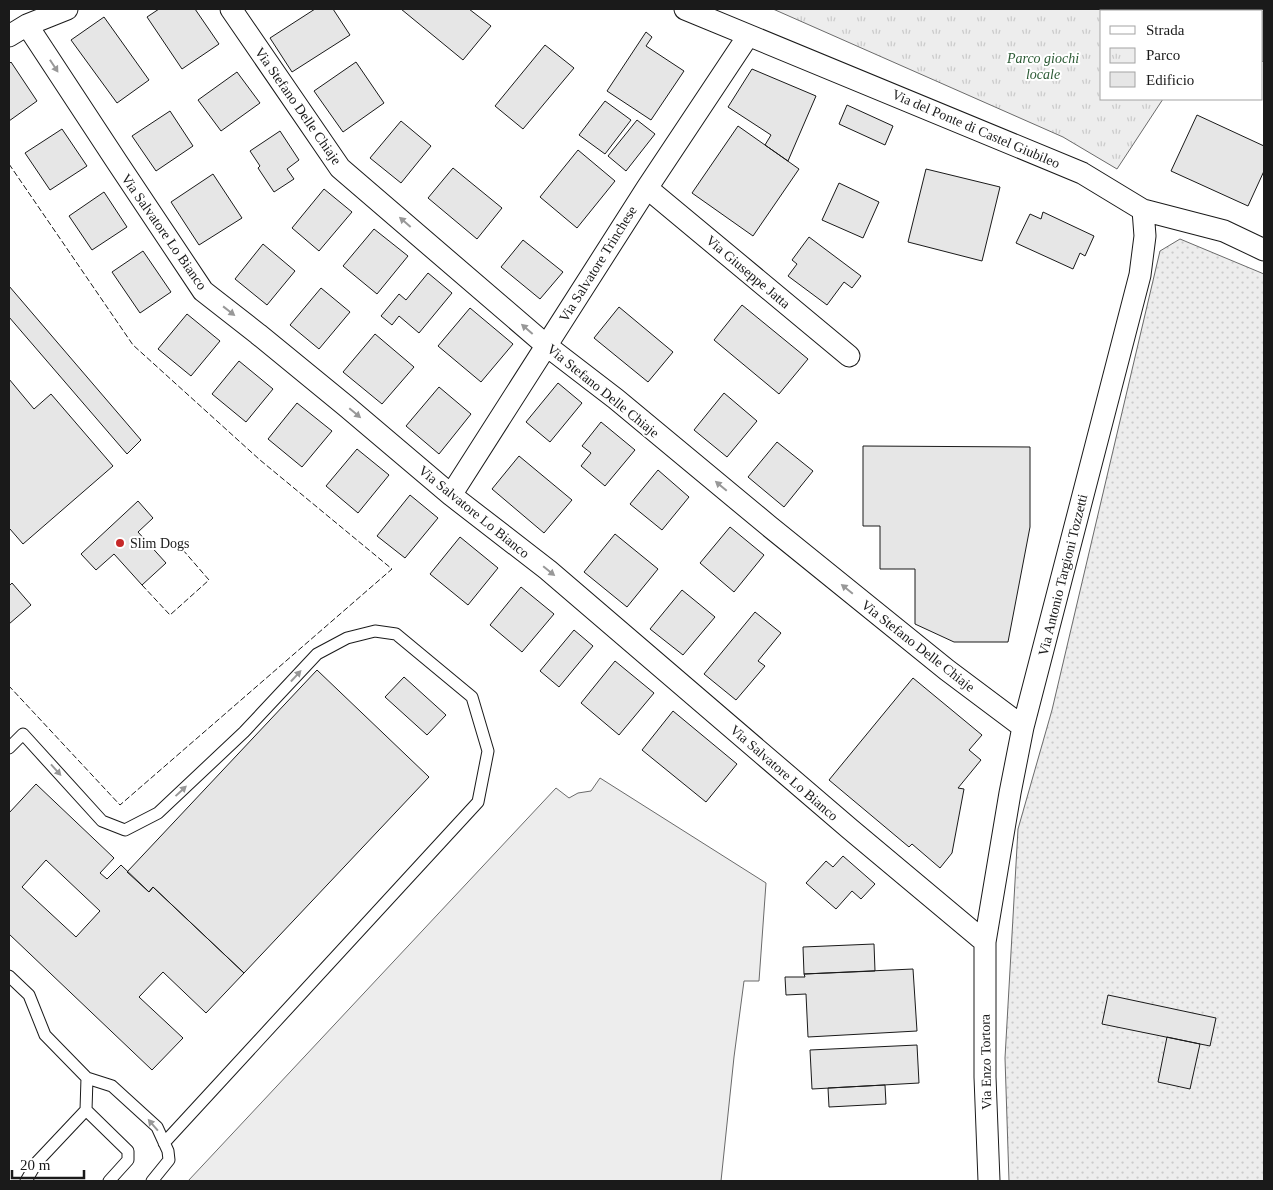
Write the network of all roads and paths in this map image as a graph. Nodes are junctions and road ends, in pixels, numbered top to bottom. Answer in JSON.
{"nodes":[{"id":1,"x":67,"y":9,"type":"edge"},
{"id":2,"x":231,"y":9,"type":"edge"},
{"id":3,"x":685,"y":9,"type":"edge"},
{"id":4,"x":28,"y":25,"type":"junction"},
{"id":5,"x":9,"y":36,"type":"edge"},
{"id":6,"x":748,"y":36,"type":"junction"},
{"id":7,"x":647,"y":188,"type":"junction"},
{"id":8,"x":1143,"y":210,"type":"junction"},
{"id":9,"x":1264,"y":250,"type":"edge"},
{"id":10,"x":547,"y":346,"type":"junction"},
{"id":11,"x":849,"y":356,"type":"dead end"},
{"id":12,"x":451,"y":495,"type":"junction"},
{"id":13,"x":1023,"y":727,"type":"junction"},
{"id":14,"x":9,"y":748,"type":"edge"},
{"id":15,"x":985,"y":942,"type":"junction"},
{"id":16,"x":9,"y":976,"type":"edge"},
{"id":17,"x":87,"y":1078,"type":"junction"},
{"id":18,"x":86,"y":1110,"type":"junction"},
{"id":19,"x":164,"y":1143,"type":"junction"},
{"id":20,"x":26,"y":1181,"type":"edge"},
{"id":21,"x":109,"y":1181,"type":"edge"},
{"id":22,"x":152,"y":1181,"type":"edge"},
{"id":23,"x":989,"y":1181,"type":"edge"}],
"edges":[{"from":1,"to":4,"type":"street"},
{"from":10,"to":2,"type":"street","name":"Via Stefano Delle Chiaje","one_way":true},
{"from":3,"to":6,"type":"street","name":"Via del Ponte di Castel Giubileo"},
{"from":4,"to":5,"type":"street"},
{"from":4,"to":12,"type":"street","name":"Via Salvatore Lo Bianco","one_way":true},
{"from":6,"to":7,"type":"street","name":"Via Salvatore Trinchese"},
{"from":6,"to":8,"type":"street","name":"Via del Ponte di Castel Giubileo"},
{"from":7,"to":10,"type":"street","name":"Via Salvatore Trinchese"},
{"from":7,"to":11,"type":"street","name":"Via Giuseppe Jatta"},
{"from":8,"to":9,"type":"street","name":"Via del Ponte di Castel Giubileo"},
{"from":8,"to":13,"type":"street","name":"Via Antonio Targioni Tozzetti"},
{"from":10,"to":12,"type":"street","name":"Via Salvatore Trinchese"},
{"from":13,"to":10,"type":"street","name":"Via Stefano Delle Chiaje","one_way":true},
{"from":12,"to":15,"type":"street","name":"Via Salvatore Lo Bianco","one_way":true},
{"from":13,"to":15,"type":"street","name":"Via Antonio Targioni Tozzetti"},
{"from":14,"to":19,"type":"lane","one_way":true},
{"from":15,"to":23,"type":"street","name":"Via Enzo Tortora"},
{"from":16,"to":17,"type":"lane"},
{"from":17,"to":18,"type":"lane"},
{"from":19,"to":17,"type":"lane","one_way":true},
{"from":18,"to":20,"type":"lane"},
{"from":18,"to":21,"type":"lane"},
{"from":19,"to":22,"type":"lane"}]}
